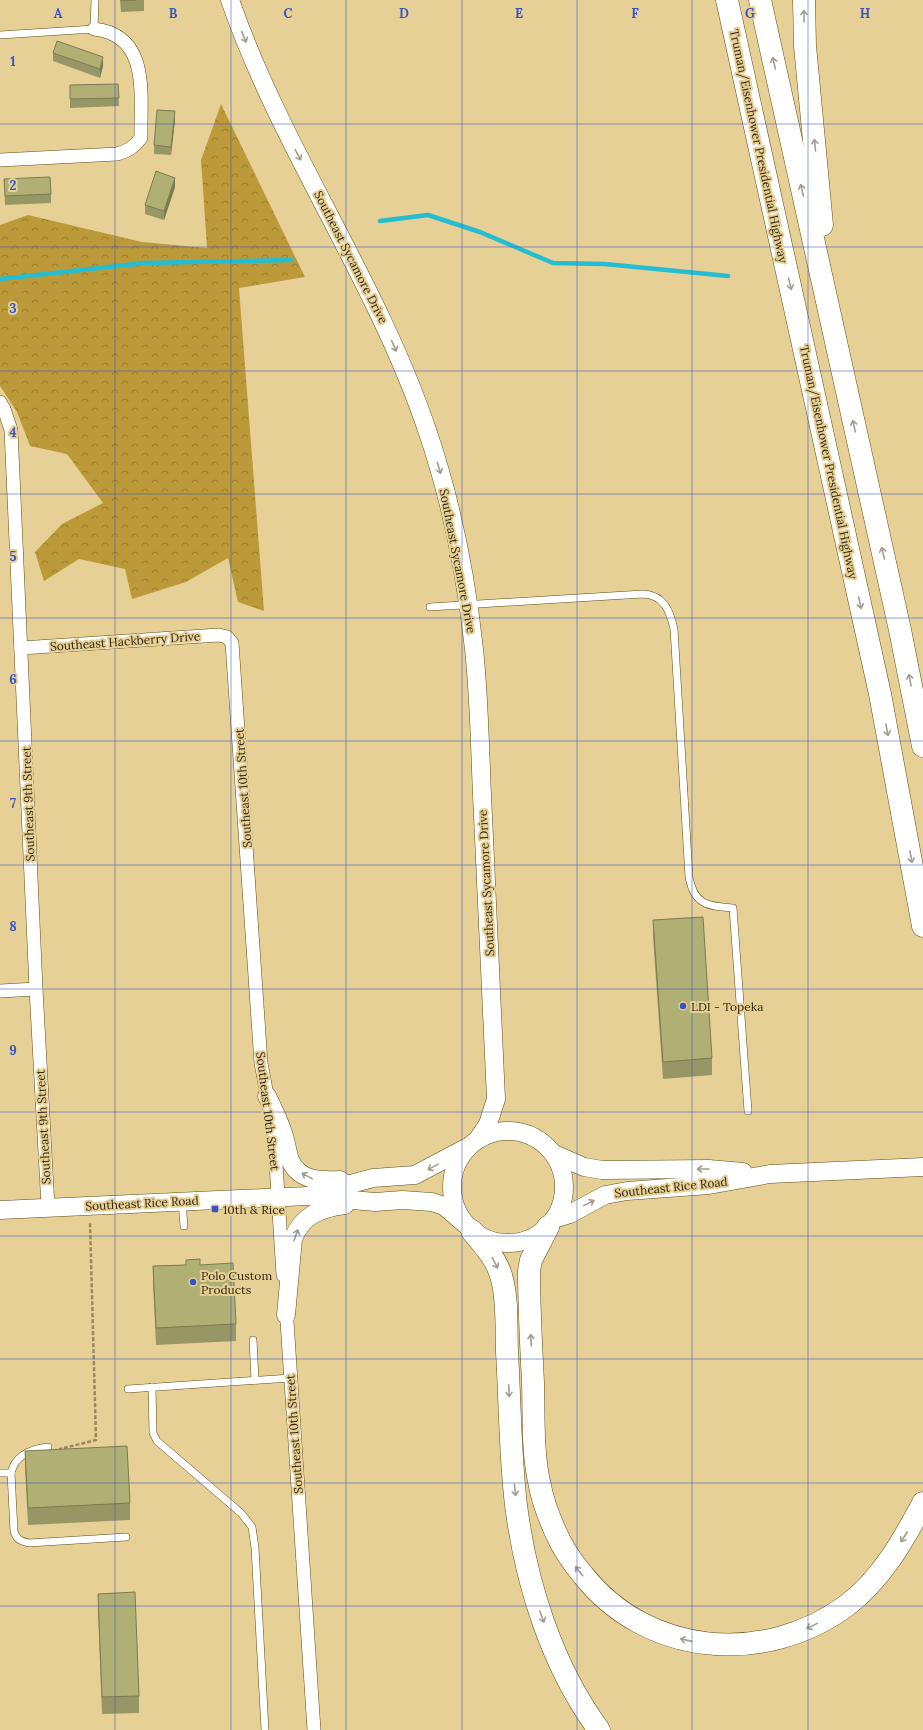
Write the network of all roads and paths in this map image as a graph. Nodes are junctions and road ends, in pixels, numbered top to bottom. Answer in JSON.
{"nodes":[{"id":1,"x":95,"y":0,"type":"edge"},
{"id":2,"x":230,"y":0,"type":"edge"},
{"id":3,"x":727,"y":0,"type":"edge"},
{"id":4,"x":760,"y":0,"type":"edge"},
{"id":5,"x":804,"y":0,"type":"edge"},
{"id":6,"x":94,"y":30,"type":"junction"},
{"id":7,"x":0,"y":35,"type":"edge"},
{"id":8,"x":0,"y":160,"type":"edge"},
{"id":9,"x":835,"y":337,"type":"junction"},
{"id":10,"x":0,"y":402,"type":"edge"},
{"id":11,"x":469,"y":606,"type":"junction"},
{"id":12,"x":430,"y":607,"type":"dead end"},
{"id":13,"x":227,"y":638,"type":"joint"},
{"id":14,"x":22,"y":648,"type":"junction"},
{"id":15,"x":923,"y":746,"type":"edge"},
{"id":16,"x":923,"y":926,"type":"edge"},
{"id":17,"x":36,"y":989,"type":"junction"},
{"id":18,"x":0,"y":991,"type":"edge"},
{"id":19,"x":267,"y":1096,"type":"junction"},
{"id":20,"x":748,"y":1111,"type":"dead end"},
{"id":21,"x":472,"y":1144,"type":"junction"},
{"id":22,"x":554,"y":1154,"type":"junction"},
{"id":23,"x":923,"y":1167,"type":"edge"},
{"id":24,"x":770,"y":1174,"type":"junction"},
{"id":25,"x":373,"y":1178,"type":"junction"},
{"id":26,"x":308,"y":1196,"type":"junction"},
{"id":27,"x":278,"y":1197,"type":"junction"},
{"id":28,"x":182,"y":1201,"type":"junction"},
{"id":29,"x":375,"y":1202,"type":"junction"},
{"id":30,"x":48,"y":1207,"type":"junction"},
{"id":31,"x":0,"y":1210,"type":"edge"},
{"id":32,"x":90,"y":1219,"type":"dead end"},
{"id":33,"x":551,"y":1223,"type":"junction"},
{"id":34,"x":184,"y":1226,"type":"dead end"},
{"id":35,"x":468,"y":1228,"type":"junction"},
{"id":36,"x":286,"y":1315,"type":"junction"},
{"id":37,"x":253,"y":1340,"type":"dead end"},
{"id":38,"x":291,"y":1378,"type":"junction"},
{"id":39,"x":255,"y":1380,"type":"junction"},
{"id":40,"x":152,"y":1387,"type":"junction"},
{"id":41,"x":128,"y":1389,"type":"dead end"},
{"id":42,"x":48,"y":1447,"type":"dead end"},
{"id":43,"x":60,"y":1455,"type":"edge"},
{"id":44,"x":0,"y":1473,"type":"edge"},
{"id":45,"x":10,"y":1473,"type":"junction"},
{"id":46,"x":923,"y":1503,"type":"edge"},
{"id":47,"x":126,"y":1537,"type":"dead end"},
{"id":48,"x":265,"y":1730,"type":"edge"},
{"id":49,"x":314,"y":1730,"type":"edge"},
{"id":50,"x":599,"y":1730,"type":"edge"}],
"edges":[{"from":1,"to":6,"type":"lane"},
{"from":2,"to":11,"type":"street","name":"Southeast Sycamore Drive","one_way":true},
{"from":3,"to":16,"type":"highway","name":"Truman/Eisenhower Presidential Highway","one_way":true},
{"from":9,"to":4,"type":"highway","one_way":true},
{"from":9,"to":5,"type":"highway","one_way":true},
{"from":6,"to":7,"type":"lane"},
{"from":6,"to":8,"type":"street"},
{"from":15,"to":9,"type":"highway","one_way":true},
{"from":10,"to":14,"type":"street","name":"Southeast 9th Street"},
{"from":11,"to":12,"type":"lane"},
{"from":11,"to":20,"type":"lane"},
{"from":11,"to":21,"type":"street","name":"Southeast Sycamore Drive"},
{"from":13,"to":14,"type":"street","name":"Southeast Hackberry Drive"},
{"from":13,"to":19,"type":"street","name":"Southeast 10th Street"},
{"from":14,"to":17,"type":"street","name":"Southeast 9th Street"},
{"from":17,"to":18,"type":"street"},
{"from":17,"to":30,"type":"street","name":"Southeast 9th Street"},
{"from":25,"to":19,"type":"street","one_way":true},
{"from":19,"to":27,"type":"street","name":"Southeast 10th Street"},
{"from":21,"to":22,"type":"street"},
{"from":21,"to":25,"type":"street","name":"Southeast Rice Road","one_way":true},
{"from":21,"to":35,"type":"street"},
{"from":24,"to":22,"type":"street","name":"Southeast Rice Road","one_way":true},
{"from":22,"to":33,"type":"street"},
{"from":23,"to":24,"type":"street","name":"Southeast Rice Road"},
{"from":33,"to":24,"type":"street","name":"Southeast Rice Road","one_way":true},
{"from":25,"to":26,"type":"street","name":"Southeast Rice Road"},
{"from":26,"to":27,"type":"street","name":"Southeast Rice Road"},
{"from":26,"to":29,"type":"street","name":"Southeast Rice Road"},
{"from":27,"to":28,"type":"street","name":"Southeast Rice Road"},
{"from":27,"to":36,"type":"street","name":"Southeast 10th Street"},
{"from":28,"to":30,"type":"street","name":"Southeast Rice Road"},
{"from":28,"to":34,"type":"lane"},
{"from":29,"to":35,"type":"street","name":"Southeast Rice Road"},
{"from":36,"to":29,"type":"street","one_way":true},
{"from":30,"to":31,"type":"street","name":"Southeast Rice Road"},
{"from":32,"to":43,"type":"path"},
{"from":33,"to":35,"type":"street"},
{"from":46,"to":33,"type":"highway","one_way":true},
{"from":35,"to":50,"type":"highway","one_way":true},
{"from":36,"to":38,"type":"street","name":"Southeast 10th Street"},
{"from":37,"to":39,"type":"lane"},
{"from":38,"to":39,"type":"lane"},
{"from":38,"to":49,"type":"street","name":"Southeast 10th Street"},
{"from":39,"to":40,"type":"lane"},
{"from":40,"to":41,"type":"lane"},
{"from":40,"to":48,"type":"lane"},
{"from":42,"to":45,"type":"lane"},
{"from":44,"to":45,"type":"lane"},
{"from":45,"to":47,"type":"lane"}]}
